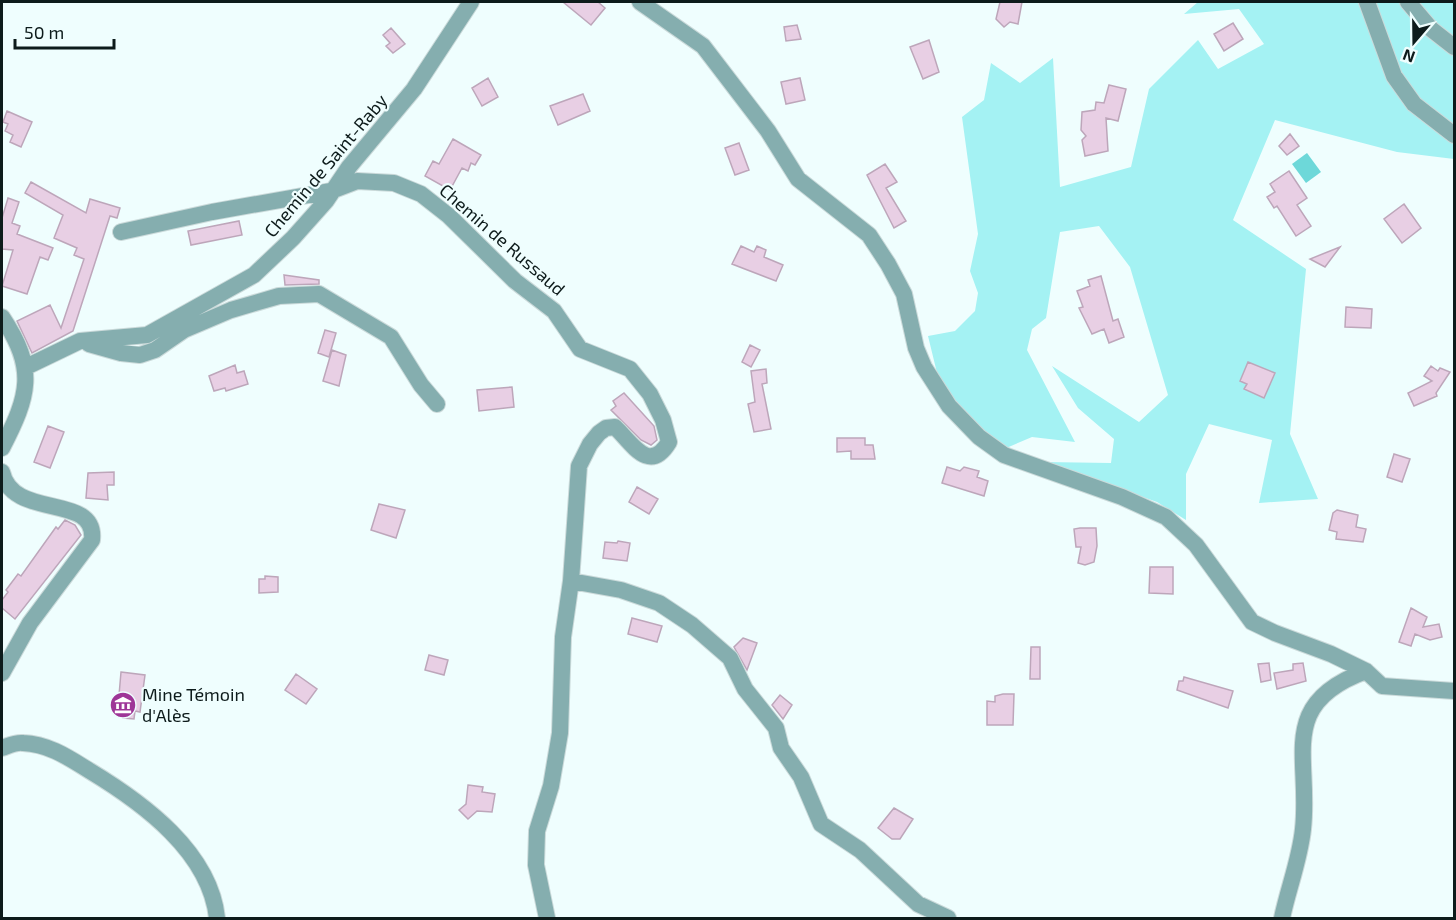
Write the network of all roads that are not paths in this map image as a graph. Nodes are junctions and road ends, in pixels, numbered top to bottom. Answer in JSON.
{"nodes":[{"id":1,"x":471,"y":2,"type":"edge"},
{"id":2,"x":640,"y":2,"type":"edge"},
{"id":3,"x":1368,"y":2,"type":"edge"},
{"id":4,"x":1408,"y":2,"type":"edge"},
{"id":5,"x":1455,"y":47,"type":"edge"},
{"id":6,"x":1455,"y":135,"type":"edge"},
{"id":7,"x":331,"y":191,"type":"junction"},
{"id":8,"x":121,"y":232,"type":"dead end"},
{"id":9,"x":2,"y":317,"type":"edge"},
{"id":10,"x":80,"y":341,"type":"junction"},
{"id":11,"x":26,"y":367,"type":"junction"},
{"id":12,"x":437,"y":404,"type":"dead end"},
{"id":13,"x":2,"y":448,"type":"edge"},
{"id":14,"x":2,"y":472,"type":"edge"},
{"id":15,"x":571,"y":581,"type":"junction"},
{"id":16,"x":1366,"y":671,"type":"junction"},
{"id":17,"x":2,"y":673,"type":"edge"},
{"id":18,"x":1455,"y":691,"type":"edge"},
{"id":19,"x":2,"y":748,"type":"edge"},
{"id":20,"x":217,"y":918,"type":"edge"},
{"id":21,"x":547,"y":918,"type":"edge"},
{"id":22,"x":948,"y":918,"type":"edge"},
{"id":23,"x":1282,"y":918,"type":"edge"}],
"edges":[{"from":1,"to":7,"type":"street","name":"Chemin de Saint-Raby"},
{"from":2,"to":16,"type":"street"},
{"from":3,"to":6,"type":"street"},
{"from":4,"to":5,"type":"street"},
{"from":7,"to":8,"type":"street","name":"Chemin de Russaud"},
{"from":7,"to":10,"type":"street","name":"Chemin de Saint-Raby"},
{"from":7,"to":15,"type":"street","name":"Chemin de Russaud"},
{"from":9,"to":11,"type":"street"},
{"from":10,"to":11,"type":"street","name":"Chemin de Saint-Raby"},
{"from":10,"to":12,"type":"street"},
{"from":11,"to":13,"type":"street"},
{"from":14,"to":17,"type":"street"},
{"from":15,"to":21,"type":"street"},
{"from":15,"to":22,"type":"street"},
{"from":16,"to":18,"type":"street"},
{"from":16,"to":23,"type":"street"},
{"from":19,"to":20,"type":"street"}]}
